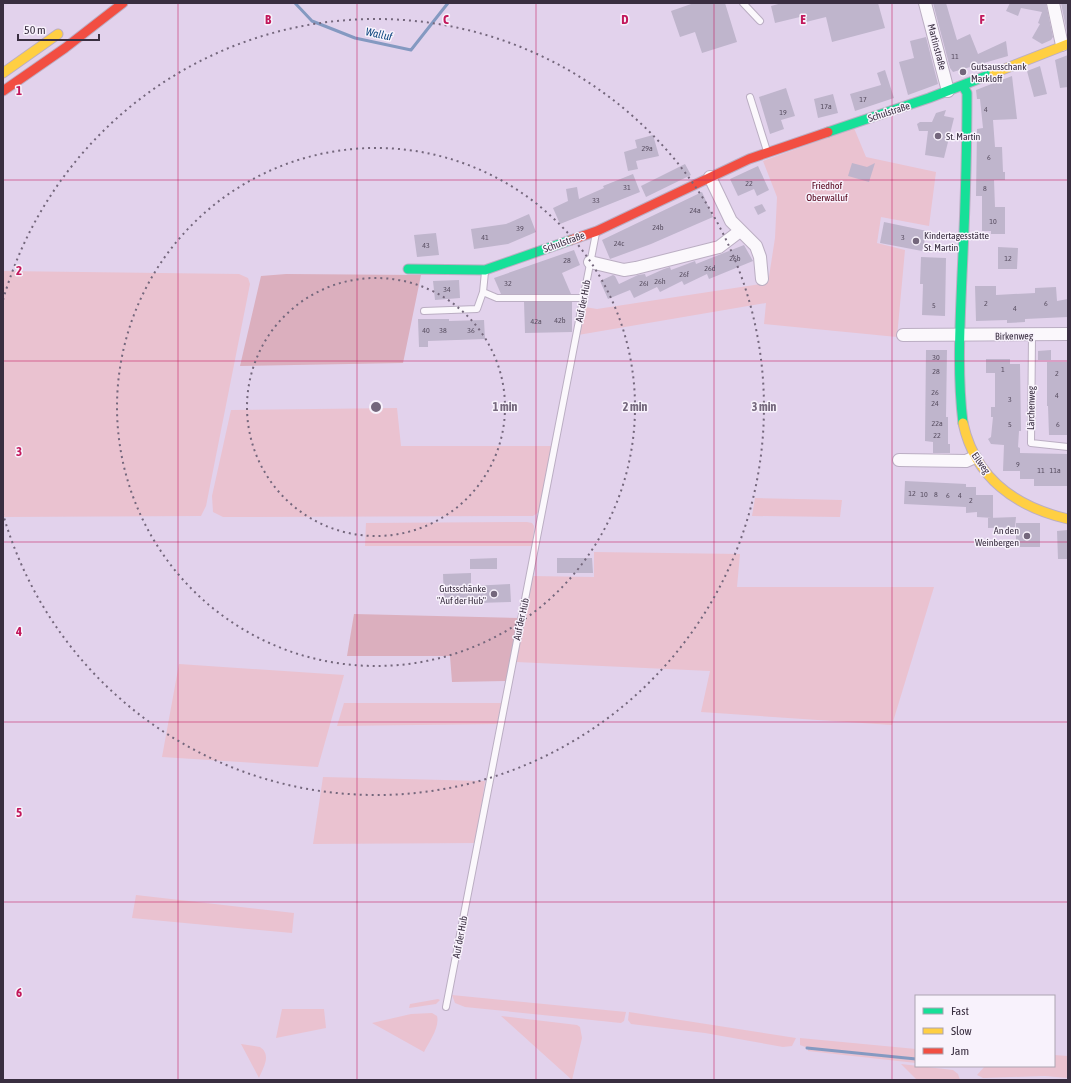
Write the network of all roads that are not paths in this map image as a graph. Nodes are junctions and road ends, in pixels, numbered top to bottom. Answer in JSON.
{"nodes":[{"id":1,"x":123,"y":3,"type":"edge"},
{"id":2,"x":743,"y":3,"type":"edge"},
{"id":3,"x":925,"y":3,"type":"edge"},
{"id":4,"x":1053,"y":3,"type":"edge"},
{"id":5,"x":760,"y":21,"type":"dead end"},
{"id":6,"x":67,"y":27,"type":"dead end"},
{"id":7,"x":1065,"y":44,"type":"edge"},
{"id":8,"x":3,"y":73,"type":"edge"},
{"id":9,"x":963,"y":86,"type":"junction"},
{"id":10,"x":3,"y":91,"type":"edge"},
{"id":11,"x":948,"y":91,"type":"junction"},
{"id":12,"x":750,"y":97,"type":"dead end"},
{"id":13,"x":767,"y":152,"type":"junction"},
{"id":14,"x":710,"y":177,"type":"junction"},
{"id":15,"x":597,"y":231,"type":"junction"},
{"id":16,"x":740,"y":231,"type":"junction"},
{"id":17,"x":590,"y":262,"type":"junction"},
{"id":18,"x":408,"y":269,"type":"dead end"},
{"id":19,"x":485,"y":270,"type":"junction"},
{"id":20,"x":762,"y":279,"type":"dead end"},
{"id":21,"x":483,"y":292,"type":"junction"},
{"id":22,"x":583,"y":298,"type":"junction"},
{"id":23,"x":424,"y":311,"type":"dead end"},
{"id":24,"x":1068,"y":334,"type":"edge"},
{"id":25,"x":903,"y":336,"type":"dead end"},
{"id":26,"x":960,"y":336,"type":"junction"},
{"id":27,"x":1032,"y":336,"type":"junction"},
{"id":28,"x":1068,"y":446,"type":"edge"},
{"id":29,"x":975,"y":458,"type":"junction"},
{"id":30,"x":899,"y":460,"type":"dead end"},
{"id":31,"x":1068,"y":519,"type":"edge"},
{"id":32,"x":446,"y":1007,"type":"dead end"}],
"edges":[{"from":1,"to":10,"type":"main road"},
{"from":2,"to":5,"type":"lane"},
{"from":3,"to":11,"type":"street","name":"Martinstraße"},
{"from":4,"to":7,"type":"street"},
{"from":6,"to":8,"type":"main road"},
{"from":7,"to":9,"type":"main road","name":"Schulstraße"},
{"from":9,"to":11,"type":"main road","name":"Schulstraße"},
{"from":9,"to":26,"type":"main road","name":"Eilweg"},
{"from":11,"to":13,"type":"main road","name":"Schulstraße"},
{"from":12,"to":13,"type":"lane"},
{"from":13,"to":14,"type":"main road","name":"Schulstraße"},
{"from":14,"to":15,"type":"main road","name":"Schulstraße"},
{"from":14,"to":16,"type":"street"},
{"from":15,"to":17,"type":"lane","name":"Auf der Hub"},
{"from":15,"to":19,"type":"main road","name":"Schulstraße"},
{"from":16,"to":17,"type":"street"},
{"from":16,"to":20,"type":"street"},
{"from":17,"to":22,"type":"lane","name":"Auf der Hub"},
{"from":18,"to":19,"type":"main road","name":"Schulstraße"},
{"from":19,"to":21,"type":"lane"},
{"from":21,"to":22,"type":"lane"},
{"from":21,"to":23,"type":"lane"},
{"from":22,"to":32,"type":"lane","name":"Auf der Hub"},
{"from":24,"to":27,"type":"street","name":"Birkenweg"},
{"from":25,"to":26,"type":"street","name":"Birkenweg"},
{"from":26,"to":27,"type":"street","name":"Birkenweg"},
{"from":26,"to":29,"type":"main road","name":"Eilweg"},
{"from":27,"to":28,"type":"lane","name":"Lärchenweg"},
{"from":29,"to":30,"type":"street"},
{"from":29,"to":31,"type":"main road","name":"Eilweg"}]}
